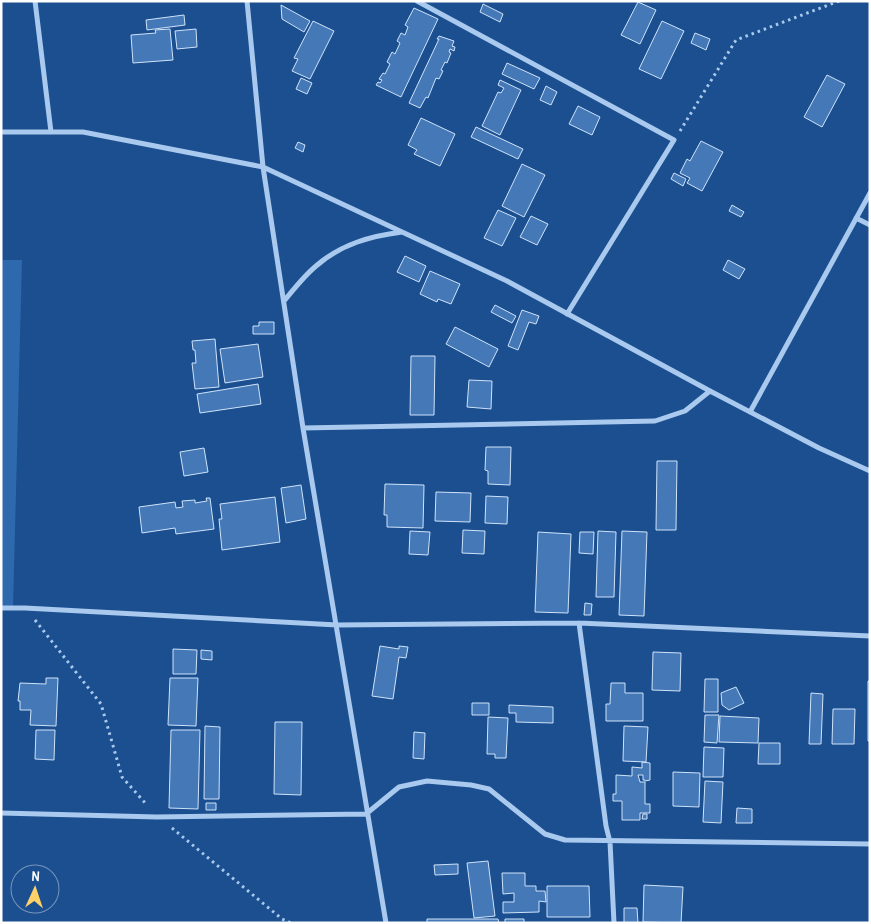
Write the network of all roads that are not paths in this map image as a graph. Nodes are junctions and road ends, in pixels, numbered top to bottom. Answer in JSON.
{"nodes":[{"id":1,"x":35,"y":1,"type":"edge"},
{"id":2,"x":246,"y":1,"type":"edge"},
{"id":3,"x":416,"y":1,"type":"edge"},
{"id":4,"x":1,"y":132,"type":"edge"},
{"id":5,"x":52,"y":132,"type":"junction"},
{"id":6,"x":263,"y":167,"type":"junction"},
{"id":7,"x":870,"y":193,"type":"edge"},
{"id":8,"x":856,"y":218,"type":"junction"},
{"id":9,"x":870,"y":225,"type":"edge"},
{"id":10,"x":403,"y":232,"type":"junction"},
{"id":11,"x":284,"y":301,"type":"junction"},
{"id":12,"x":567,"y":314,"type":"junction"},
{"id":13,"x":710,"y":392,"type":"junction"},
{"id":14,"x":750,"y":412,"type":"junction"},
{"id":15,"x":303,"y":428,"type":"junction"},
{"id":16,"x":870,"y":471,"type":"edge"},
{"id":17,"x":1,"y":608,"type":"edge"},
{"id":18,"x":579,"y":623,"type":"junction"},
{"id":19,"x":337,"y":625,"type":"junction"},
{"id":20,"x":870,"y":636,"type":"edge"},
{"id":21,"x":1,"y":813,"type":"edge"},
{"id":22,"x":366,"y":814,"type":"junction"},
{"id":23,"x":610,"y":842,"type":"junction"},
{"id":24,"x":870,"y":844,"type":"edge"},
{"id":25,"x":386,"y":923,"type":"edge"},
{"id":26,"x":614,"y":923,"type":"edge"}],
"edges":[{"from":1,"to":5,"type":"street"},
{"from":2,"to":6,"type":"street"},
{"from":3,"to":12,"type":"street"},
{"from":4,"to":5,"type":"street"},
{"from":5,"to":6,"type":"street"},
{"from":6,"to":10,"type":"street"},
{"from":6,"to":11,"type":"street"},
{"from":7,"to":8,"type":"street"},
{"from":8,"to":9,"type":"street"},
{"from":8,"to":14,"type":"street"},
{"from":10,"to":11,"type":"street"},
{"from":10,"to":12,"type":"street"},
{"from":11,"to":15,"type":"street"},
{"from":12,"to":13,"type":"street"},
{"from":13,"to":14,"type":"street"},
{"from":13,"to":15,"type":"street"},
{"from":14,"to":16,"type":"street"},
{"from":15,"to":19,"type":"street"},
{"from":17,"to":19,"type":"street"},
{"from":18,"to":19,"type":"street"},
{"from":18,"to":20,"type":"street"},
{"from":18,"to":23,"type":"street"},
{"from":19,"to":22,"type":"street"},
{"from":21,"to":22,"type":"street"},
{"from":22,"to":23,"type":"street"},
{"from":22,"to":25,"type":"street"},
{"from":23,"to":24,"type":"street"},
{"from":23,"to":26,"type":"street"}]}
